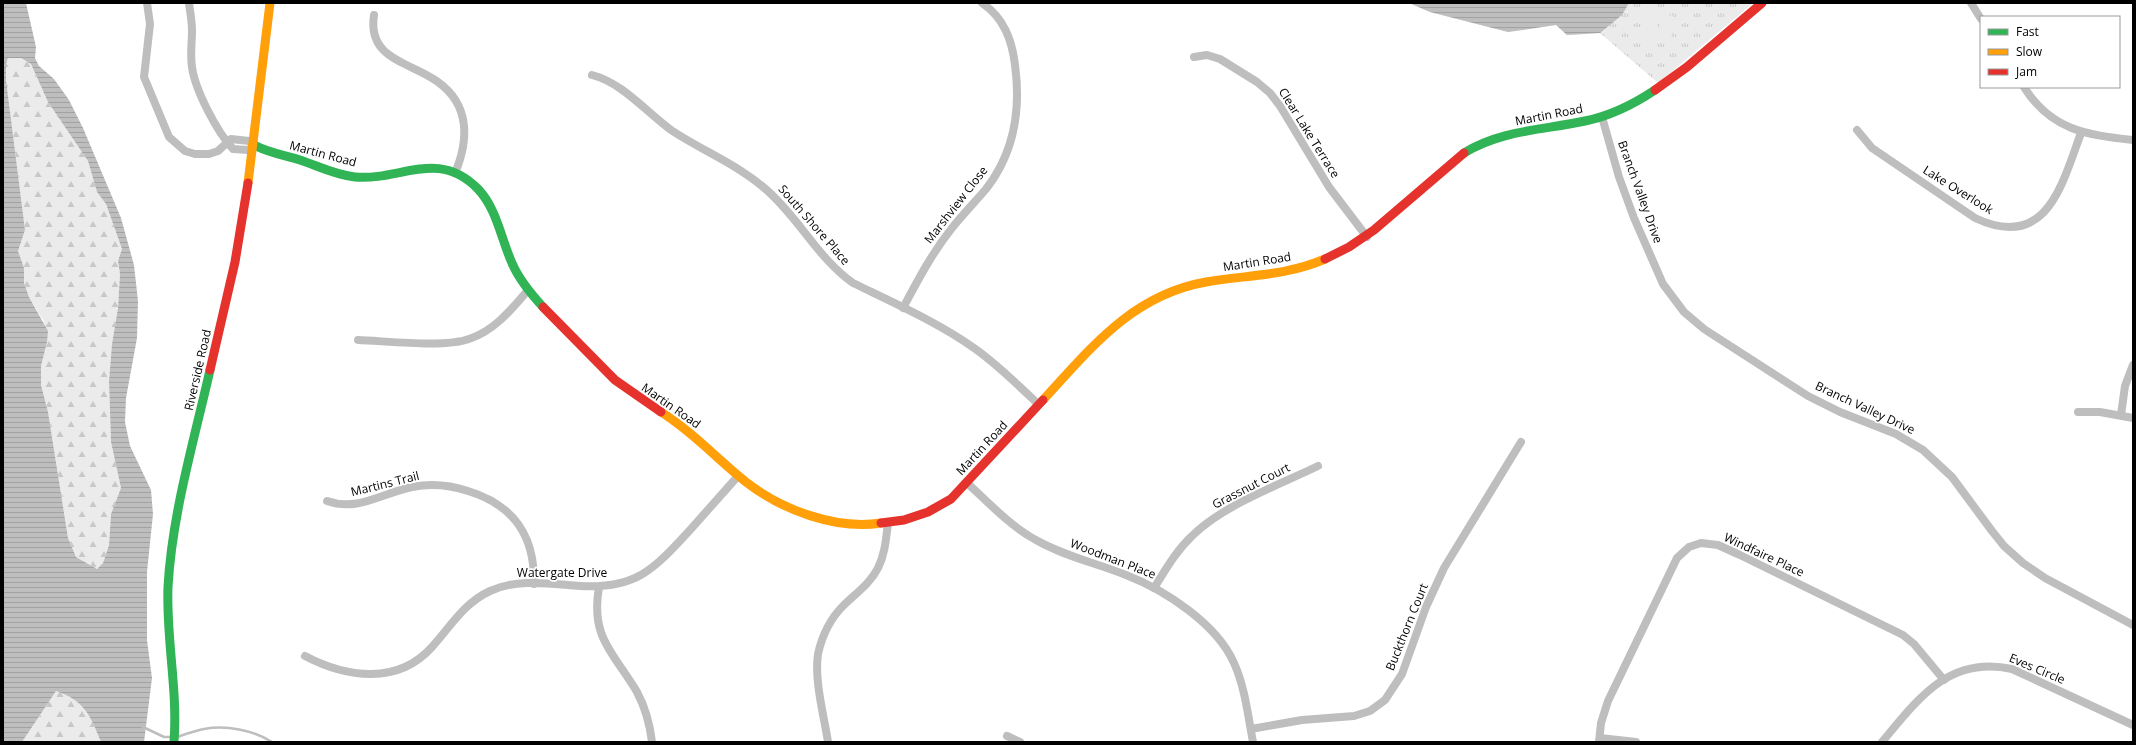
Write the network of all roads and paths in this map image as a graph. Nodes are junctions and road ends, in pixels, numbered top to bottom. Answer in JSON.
{"nodes":[{"id":1,"x":147,"y":3,"type":"edge"},
{"id":2,"x":189,"y":3,"type":"edge"},
{"id":3,"x":270,"y":3,"type":"edge"},
{"id":4,"x":982,"y":3,"type":"edge"},
{"id":5,"x":1762,"y":3,"type":"edge"},
{"id":6,"x":1971,"y":3,"type":"edge"},
{"id":7,"x":374,"y":15,"type":"dead end"},
{"id":8,"x":1980,"y":17,"type":"edge"},
{"id":9,"x":1194,"y":56,"type":"dead end"},
{"id":10,"x":592,"y":75,"type":"dead end"},
{"id":11,"x":2025,"y":88,"type":"edge"},
{"id":12,"x":1602,"y":117,"type":"junction"},
{"id":13,"x":1857,"y":130,"type":"dead end"},
{"id":14,"x":2081,"y":133,"type":"junction"},
{"id":15,"x":2133,"y":140,"type":"edge"},
{"id":16,"x":228,"y":143,"type":"junction"},
{"id":17,"x":254,"y":145,"type":"junction"},
{"id":18,"x":455,"y":173,"type":"junction"},
{"id":19,"x":1367,"y":236,"type":"junction"},
{"id":20,"x":528,"y":290,"type":"junction"},
{"id":21,"x":903,"y":308,"type":"junction"},
{"id":22,"x":358,"y":340,"type":"dead end"},
{"id":23,"x":2133,"y":365,"type":"edge"},
{"id":24,"x":1038,"y":404,"type":"junction"},
{"id":25,"x":2078,"y":412,"type":"dead end"},
{"id":26,"x":2121,"y":415,"type":"junction"},
{"id":27,"x":2133,"y":418,"type":"edge"},
{"id":28,"x":1521,"y":442,"type":"dead end"},
{"id":29,"x":1318,"y":466,"type":"dead end"},
{"id":30,"x":738,"y":476,"type":"junction"},
{"id":31,"x":966,"y":482,"type":"junction"},
{"id":32,"x":327,"y":501,"type":"dead end"},
{"id":33,"x":888,"y":523,"type":"junction"},
{"id":34,"x":534,"y":584,"type":"junction"},
{"id":35,"x":599,"y":587,"type":"junction"},
{"id":36,"x":1154,"y":588,"type":"junction"},
{"id":37,"x":2133,"y":625,"type":"edge"},
{"id":38,"x":305,"y":656,"type":"dead end"},
{"id":39,"x":1944,"y":680,"type":"junction"},
{"id":40,"x":2133,"y":725,"type":"edge"},
{"id":41,"x":1251,"y":729,"type":"junction"},
{"id":42,"x":1007,"y":736,"type":"dead end"},
{"id":43,"x":1599,"y":740,"type":"edge"},
{"id":44,"x":174,"y":742,"type":"edge"},
{"id":45,"x":652,"y":742,"type":"edge"},
{"id":46,"x":828,"y":742,"type":"edge"},
{"id":47,"x":1020,"y":742,"type":"edge"},
{"id":48,"x":1253,"y":742,"type":"edge"},
{"id":49,"x":1636,"y":742,"type":"edge"},
{"id":50,"x":1882,"y":742,"type":"edge"}],
"edges":[{"from":1,"to":16,"type":"street"},
{"from":2,"to":16,"type":"street"},
{"from":3,"to":17,"type":"street","name":"Riverside Road"},
{"from":4,"to":21,"type":"street","name":"Marshview Close"},
{"from":5,"to":12,"type":"street","name":"Martin Road"},
{"from":6,"to":8,"type":"street"},
{"from":7,"to":18,"type":"street"},
{"from":9,"to":19,"type":"street","name":"Clear Lake Terrace"},
{"from":10,"to":21,"type":"street","name":"South Shore Place"},
{"from":11,"to":14,"type":"street"},
{"from":12,"to":19,"type":"street","name":"Martin Road"},
{"from":12,"to":37,"type":"street","name":"Branch Valley Drive"},
{"from":13,"to":14,"type":"street","name":"Lake Overlook"},
{"from":14,"to":15,"type":"street"},
{"from":16,"to":17,"type":"street"},
{"from":17,"to":18,"type":"street","name":"Martin Road"},
{"from":17,"to":44,"type":"street","name":"Riverside Road"},
{"from":18,"to":20,"type":"street","name":"Martin Road"},
{"from":19,"to":24,"type":"street","name":"Martin Road"},
{"from":20,"to":22,"type":"street"},
{"from":20,"to":30,"type":"street","name":"Martin Road"},
{"from":21,"to":24,"type":"street","name":"South Shore Place"},
{"from":23,"to":26,"type":"street"},
{"from":24,"to":31,"type":"street","name":"Martin Road"},
{"from":25,"to":26,"type":"street"},
{"from":26,"to":27,"type":"street"},
{"from":28,"to":41,"type":"street","name":"Buckthorn Court"},
{"from":29,"to":36,"type":"street","name":"Grassnut Court"},
{"from":30,"to":33,"type":"street","name":"Martin Road"},
{"from":30,"to":35,"type":"street","name":"Watergate Drive"},
{"from":31,"to":33,"type":"street","name":"Martin Road"},
{"from":31,"to":36,"type":"street","name":"Woodman Place"},
{"from":32,"to":34,"type":"street","name":"Martins Trail"},
{"from":33,"to":46,"type":"street"},
{"from":34,"to":35,"type":"street","name":"Watergate Drive"},
{"from":34,"to":38,"type":"street","name":"Watergate Drive"},
{"from":35,"to":45,"type":"street"},
{"from":36,"to":41,"type":"street","name":"Woodman Place"},
{"from":39,"to":40,"type":"street","name":"Eves Circle"},
{"from":39,"to":43,"type":"street","name":"Windfaire Place"},
{"from":39,"to":50,"type":"street","name":"Eves Circle"},
{"from":41,"to":48,"type":"street","name":"Woodman Place"},
{"from":42,"to":47,"type":"street"},
{"from":43,"to":49,"type":"street"}]}
